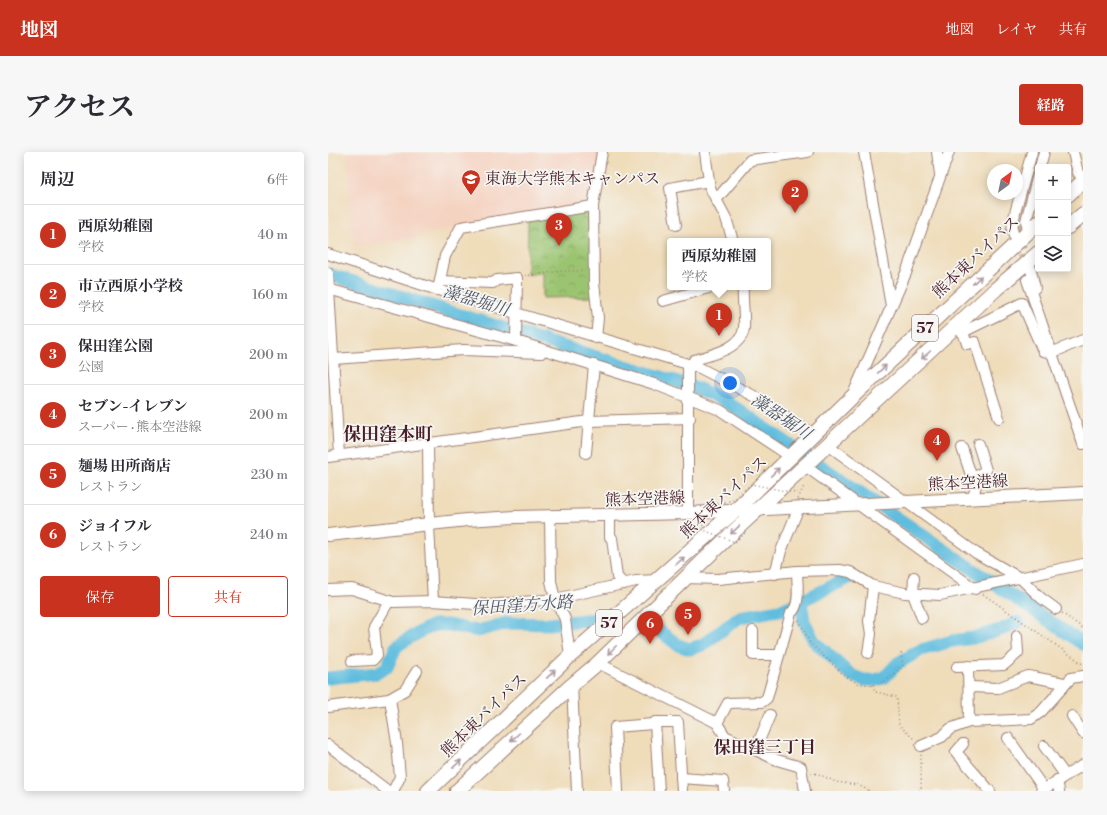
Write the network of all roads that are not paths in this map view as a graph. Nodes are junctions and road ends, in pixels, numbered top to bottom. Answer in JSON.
{"nodes":[{"id":1,"x":602,"y":152,"type":"edge"},
{"id":2,"x":705,"y":152,"type":"edge"},
{"id":3,"x":808,"y":152,"type":"edge"},
{"id":4,"x":864,"y":152,"type":"edge"},
{"id":5,"x":937,"y":152,"type":"edge"},
{"id":6,"x":949,"y":152,"type":"edge"},
{"id":7,"x":1032,"y":152,"type":"edge"},
{"id":8,"x":1038,"y":152,"type":"edge"},
{"id":9,"x":1044,"y":152,"type":"edge"},
{"id":10,"x":1073,"y":152,"type":"edge"},
{"id":11,"x":749,"y":156,"type":"edge"},
{"id":12,"x":1041,"y":164,"type":"edge"},
{"id":13,"x":941,"y":176,"type":"junction"},
{"id":14,"x":1083,"y":180,"type":"edge"},
{"id":15,"x":709,"y":181,"type":"junction"},
{"id":16,"x":1035,"y":186,"type":"edge"},
{"id":17,"x":1071,"y":192,"type":"edge"},
{"id":18,"x":716,"y":200,"type":"junction"},
{"id":19,"x":593,"y":206,"type":"junction"},
{"id":20,"x":1083,"y":214,"type":"edge"},
{"id":21,"x":1071,"y":224,"type":"edge"},
{"id":22,"x":676,"y":225,"type":"dead end"},
{"id":23,"x":1028,"y":226,"type":"edge"},
{"id":24,"x":732,"y":238,"type":"edge"},
{"id":25,"x":1016,"y":243,"type":"junction"},
{"id":26,"x":328,"y":254,"type":"edge"},
{"id":27,"x":1034,"y":257,"type":"edge"},
{"id":28,"x":328,"y":272,"type":"edge"},
{"id":29,"x":1027,"y":280,"type":"tunnel mouth"},
{"id":30,"x":439,"y":286,"type":"junction"},
{"id":31,"x":329,"y":288,"type":"edge"},
{"id":32,"x":702,"y":290,"type":"edge"},
{"id":33,"x":743,"y":290,"type":"edge"},
{"id":34,"x":663,"y":301,"type":"dead end"},
{"id":35,"x":891,"y":306,"type":"junction"},
{"id":36,"x":518,"y":313,"type":"junction"},
{"id":37,"x":959,"y":331,"type":"junction"},
{"id":38,"x":596,"y":338,"type":"junction"},
{"id":39,"x":516,"y":339,"type":"junction"},
{"id":40,"x":1083,"y":340,"type":"edge"},
{"id":41,"x":1053,"y":352,"type":"junction"},
{"id":42,"x":554,"y":353,"type":"junction"},
{"id":43,"x":333,"y":359,"type":"junction"},
{"id":44,"x":594,"y":365,"type":"junction"},
{"id":45,"x":690,"y":366,"type":"junction"},
{"id":46,"x":689,"y":396,"type":"junction"},
{"id":47,"x":852,"y":398,"type":"junction"},
{"id":48,"x":690,"y":418,"type":"junction"},
{"id":49,"x":999,"y":418,"type":"dead end"},
{"id":50,"x":1079,"y":420,"type":"edge"},
{"id":51,"x":589,"y":421,"type":"junction"},
{"id":52,"x":814,"y":435,"type":"junction"},
{"id":53,"x":428,"y":443,"type":"junction"},
{"id":54,"x":978,"y":444,"type":"dead end"},
{"id":55,"x":1083,"y":444,"type":"edge"},
{"id":56,"x":828,"y":445,"type":"junction"},
{"id":57,"x":962,"y":448,"type":"dead end"},
{"id":58,"x":586,"y":453,"type":"dead end"},
{"id":59,"x":339,"y":455,"type":"junction"},
{"id":60,"x":328,"y":457,"type":"edge"},
{"id":61,"x":791,"y":457,"type":"junction"},
{"id":62,"x":805,"y":466,"type":"junction"},
{"id":63,"x":974,"y":478,"type":"junction"},
{"id":64,"x":1083,"y":493,"type":"edge"},
{"id":65,"x":973,"y":499,"type":"junction"},
{"id":66,"x":902,"y":502,"type":"junction"},
{"id":67,"x":798,"y":504,"type":"junction"},
{"id":68,"x":859,"y":504,"type":"junction"},
{"id":69,"x":758,"y":509,"type":"junction"},
{"id":70,"x":736,"y":510,"type":"junction"},
{"id":71,"x":610,"y":516,"type":"junction"},
{"id":72,"x":550,"y":517,"type":"junction"},
{"id":73,"x":689,"y":517,"type":"junction"},
{"id":74,"x":429,"y":526,"type":"junction"},
{"id":75,"x":328,"y":535,"type":"edge"},
{"id":76,"x":1083,"y":564,"type":"edge"},
{"id":77,"x":797,"y":571,"type":"junction"},
{"id":78,"x":776,"y":574,"type":"junction"},
{"id":79,"x":914,"y":576,"type":"dead end"},
{"id":80,"x":684,"y":578,"type":"junction"},
{"id":81,"x":1016,"y":578,"type":"junction"},
{"id":82,"x":658,"y":580,"type":"junction"},
{"id":83,"x":624,"y":584,"type":"junction"},
{"id":84,"x":873,"y":586,"type":"junction"},
{"id":85,"x":978,"y":588,"type":"junction"},
{"id":86,"x":328,"y":590,"type":"edge"},
{"id":87,"x":913,"y":594,"type":"junction"},
{"id":88,"x":555,"y":599,"type":"junction"},
{"id":89,"x":389,"y":601,"type":"junction"},
{"id":90,"x":433,"y":601,"type":"junction"},
{"id":91,"x":1056,"y":609,"type":"road end"},
{"id":92,"x":922,"y":618,"type":"dead end"},
{"id":93,"x":753,"y":631,"type":"dead end"},
{"id":94,"x":1018,"y":636,"type":"dead end"},
{"id":95,"x":868,"y":653,"type":"dead end"},
{"id":96,"x":779,"y":655,"type":"junction"},
{"id":97,"x":570,"y":656,"type":"junction"},
{"id":98,"x":352,"y":661,"type":"dead end"},
{"id":99,"x":598,"y":663,"type":"junction"},
{"id":100,"x":968,"y":666,"type":"junction"},
{"id":101,"x":957,"y":667,"type":"dead end"},
{"id":102,"x":417,"y":671,"type":"dead end"},
{"id":103,"x":1083,"y":676,"type":"edge"},
{"id":104,"x":1064,"y":683,"type":"junction"},
{"id":105,"x":572,"y":684,"type":"junction"},
{"id":106,"x":969,"y":687,"type":"junction"},
{"id":107,"x":390,"y":699,"type":"junction"},
{"id":108,"x":328,"y":707,"type":"edge"},
{"id":109,"x":770,"y":714,"type":"dead end"},
{"id":110,"x":1072,"y":716,"type":"dead end"},
{"id":111,"x":969,"y":722,"type":"junction"},
{"id":112,"x":717,"y":723,"type":"junction"},
{"id":113,"x":654,"y":724,"type":"junction"},
{"id":114,"x":1083,"y":733,"type":"edge"},
{"id":115,"x":1008,"y":738,"type":"dead end"},
{"id":116,"x":963,"y":744,"type":"dead end"},
{"id":117,"x":328,"y":745,"type":"edge"},
{"id":118,"x":921,"y":746,"type":"road end"},
{"id":119,"x":1044,"y":746,"type":"dead end"},
{"id":120,"x":755,"y":750,"type":"junction"},
{"id":121,"x":1083,"y":765,"type":"edge"},
{"id":122,"x":1061,"y":777,"type":"junction"},
{"id":123,"x":681,"y":778,"type":"junction"},
{"id":124,"x":1042,"y":790,"type":"edge"},
{"id":125,"x":388,"y":791,"type":"edge"},
{"id":126,"x":393,"y":791,"type":"edge"},
{"id":127,"x":428,"y":791,"type":"edge"},
{"id":128,"x":458,"y":791,"type":"edge"},
{"id":129,"x":577,"y":791,"type":"edge"},
{"id":130,"x":618,"y":791,"type":"edge"},
{"id":131,"x":659,"y":791,"type":"edge"},
{"id":132,"x":682,"y":791,"type":"edge"},
{"id":133,"x":724,"y":791,"type":"edge"},
{"id":134,"x":805,"y":791,"type":"edge"},
{"id":135,"x":990,"y":791,"type":"edge"},
{"id":136,"x":1059,"y":791,"type":"edge"}],
"edges":[{"from":1,"to":19,"type":"street"},
{"from":2,"to":15,"type":"street"},
{"from":3,"to":11,"type":"street"},
{"from":4,"to":35,"type":"street"},
{"from":5,"to":13,"type":"street"},
{"from":6,"to":13,"type":"street"},
{"from":7,"to":25,"type":"street"},
{"from":8,"to":23,"type":"street"},
{"from":9,"to":12,"type":"street"},
{"from":10,"to":14,"type":"street"},
{"from":11,"to":18,"type":"street"},
{"from":13,"to":35,"type":"street"},
{"from":14,"to":17,"type":"highway"},
{"from":15,"to":18,"type":"street"},
{"from":15,"to":22,"type":"street"},
{"from":16,"to":23,"type":"street"},
{"from":18,"to":24,"type":"street"},
{"from":19,"to":30,"type":"street"},
{"from":19,"to":38,"type":"street"},
{"from":20,"to":21,"type":"highway"},
{"from":23,"to":25,"type":"highway","name":"熊本東バイパス","number":"57"},
{"from":47,"to":25,"type":"highway","name":"熊本東バイパス","number":"57","one_way":true},
{"from":26,"to":30,"type":"street"},
{"from":27,"to":37,"type":"highway","name":"熊本東バイパス","number":"57"},
{"from":27,"to":41,"type":"street"},
{"from":28,"to":31,"type":"street"},
{"from":29,"to":41,"type":"street"},
{"from":30,"to":36,"type":"street"},
{"from":30,"to":36,"type":"street"},
{"from":31,"to":39,"type":"street"},
{"from":31,"to":43,"type":"street"},
{"from":32,"to":34,"type":"street"},
{"from":33,"to":45,"type":"street"},
{"from":35,"to":47,"type":"street"},
{"from":36,"to":38,"type":"street"},
{"from":36,"to":39,"type":"street"},
{"from":37,"to":41,"type":"street"},
{"from":37,"to":49,"type":"street"},
{"from":37,"to":56,"type":"highway","name":"熊本東バイパス","number":"57","one_way":true},
{"from":38,"to":45,"type":"street"},
{"from":39,"to":42,"type":"street"},
{"from":40,"to":41,"type":"street"},
{"from":41,"to":50,"type":"street"},
{"from":42,"to":43,"type":"street"},
{"from":42,"to":44,"type":"street"},
{"from":43,"to":59,"type":"street"},
{"from":44,"to":46,"type":"street"},
{"from":44,"to":51,"type":"street"},
{"from":45,"to":46,"type":"street"},
{"from":45,"to":52,"type":"street"},
{"from":46,"to":48,"type":"street"},
{"from":46,"to":61,"type":"street"},
{"from":47,"to":52,"type":"highway","name":"熊本東バイパス","number":"57"},
{"from":48,"to":51,"type":"street"},
{"from":48,"to":73,"type":"street"},
{"from":50,"to":55,"type":"street"},
{"from":51,"to":53,"type":"street"},
{"from":51,"to":58,"type":"street"},
{"from":52,"to":61,"type":"highway","name":"熊本東バイパス","number":"57"},
{"from":53,"to":59,"type":"street"},
{"from":53,"to":74,"type":"street"},
{"from":54,"to":63,"type":"street"},
{"from":56,"to":62,"type":"highway","name":"熊本東バイパス","number":"57"},
{"from":56,"to":66,"type":"street"},
{"from":57,"to":63,"type":"street"},
{"from":59,"to":60,"type":"street"},
{"from":70,"to":61,"type":"highway","name":"熊本東バイパス","number":"57","one_way":true},
{"from":62,"to":68,"type":"street"},
{"from":62,"to":69,"type":"highway","name":"熊本東バイパス","number":"57"},
{"from":63,"to":65,"type":"street"},
{"from":64,"to":65,"type":"main road","name":"熊本空港線"},
{"from":65,"to":66,"type":"main road","name":"熊本空港線"},
{"from":66,"to":68,"type":"main road","name":"熊本空港線"},
{"from":66,"to":81,"type":"street"},
{"from":67,"to":68,"type":"main road","name":"熊本空港線"},
{"from":67,"to":69,"type":"main road","name":"熊本空港線"},
{"from":67,"to":78,"type":"street"},
{"from":68,"to":85,"type":"street"},
{"from":69,"to":70,"type":"main road","name":"熊本空港線"},
{"from":69,"to":80,"type":"highway","name":"熊本東バイパス","number":"57","one_way":true},
{"from":70,"to":73,"type":"main road","name":"熊本空港線"},
{"from":82,"to":70,"type":"highway","name":"熊本東バイパス","number":"57","one_way":true},
{"from":71,"to":72,"type":"main road","name":"熊本空港線"},
{"from":71,"to":73,"type":"main road","name":"熊本空港線"},
{"from":71,"to":83,"type":"street"},
{"from":72,"to":74,"type":"main road","name":"熊本空港線"},
{"from":72,"to":88,"type":"street"},
{"from":74,"to":75,"type":"main road","name":"熊本空港線"},
{"from":74,"to":90,"type":"street"},
{"from":76,"to":81,"type":"street"},
{"from":77,"to":78,"type":"street"},
{"from":77,"to":84,"type":"street"},
{"from":77,"to":96,"type":"street"},
{"from":78,"to":80,"type":"street"},
{"from":79,"to":87,"type":"street"},
{"from":80,"to":99,"type":"highway","name":"熊本東バイパス","number":"57","one_way":true},
{"from":81,"to":85,"type":"street"},
{"from":81,"to":91,"type":"street"},
{"from":82,"to":83,"type":"street"},
{"from":82,"to":97,"type":"highway","name":"熊本東バイパス","number":"57"},
{"from":83,"to":88,"type":"street"},
{"from":84,"to":87,"type":"street"},
{"from":84,"to":95,"type":"street"},
{"from":85,"to":87,"type":"street"},
{"from":86,"to":89,"type":"street"},
{"from":87,"to":92,"type":"street"},
{"from":88,"to":90,"type":"street"},
{"from":88,"to":97,"type":"street"},
{"from":89,"to":90,"type":"street"},
{"from":89,"to":98,"type":"street"},
{"from":93,"to":96,"type":"street"},
{"from":94,"to":100,"type":"street"},
{"from":96,"to":112,"type":"street"},
{"from":127,"to":97,"type":"highway","name":"熊本東バイパス","number":"57","one_way":true},
{"from":99,"to":105,"type":"highway","name":"熊本東バイパス","number":"57"},
{"from":99,"to":112,"type":"street"},
{"from":100,"to":101,"type":"street"},
{"from":100,"to":106,"type":"street"},
{"from":102,"to":107,"type":"street"},
{"from":103,"to":104,"type":"street"},
{"from":104,"to":106,"type":"street"},
{"from":104,"to":111,"type":"street"},
{"from":105,"to":128,"type":"highway","name":"熊本東バイパス","number":"57","one_way":true},
{"from":105,"to":129,"type":"street"},
{"from":106,"to":111,"type":"street"},
{"from":107,"to":108,"type":"street"},
{"from":107,"to":126,"type":"street"},
{"from":109,"to":120,"type":"street"},
{"from":110,"to":114,"type":"street"},
{"from":111,"to":118,"type":"street"},
{"from":112,"to":120,"type":"street"},
{"from":113,"to":123,"type":"street"},
{"from":113,"to":130,"type":"street"},
{"from":113,"to":131,"type":"street"},
{"from":115,"to":124,"type":"street"},
{"from":116,"to":135,"type":"street"},
{"from":117,"to":125,"type":"street"},
{"from":119,"to":122,"type":"street"},
{"from":120,"to":134,"type":"street"},
{"from":121,"to":122,"type":"street"},
{"from":122,"to":124,"type":"street"},
{"from":122,"to":136,"type":"street"},
{"from":123,"to":132,"type":"street"},
{"from":123,"to":133,"type":"street"}]}
